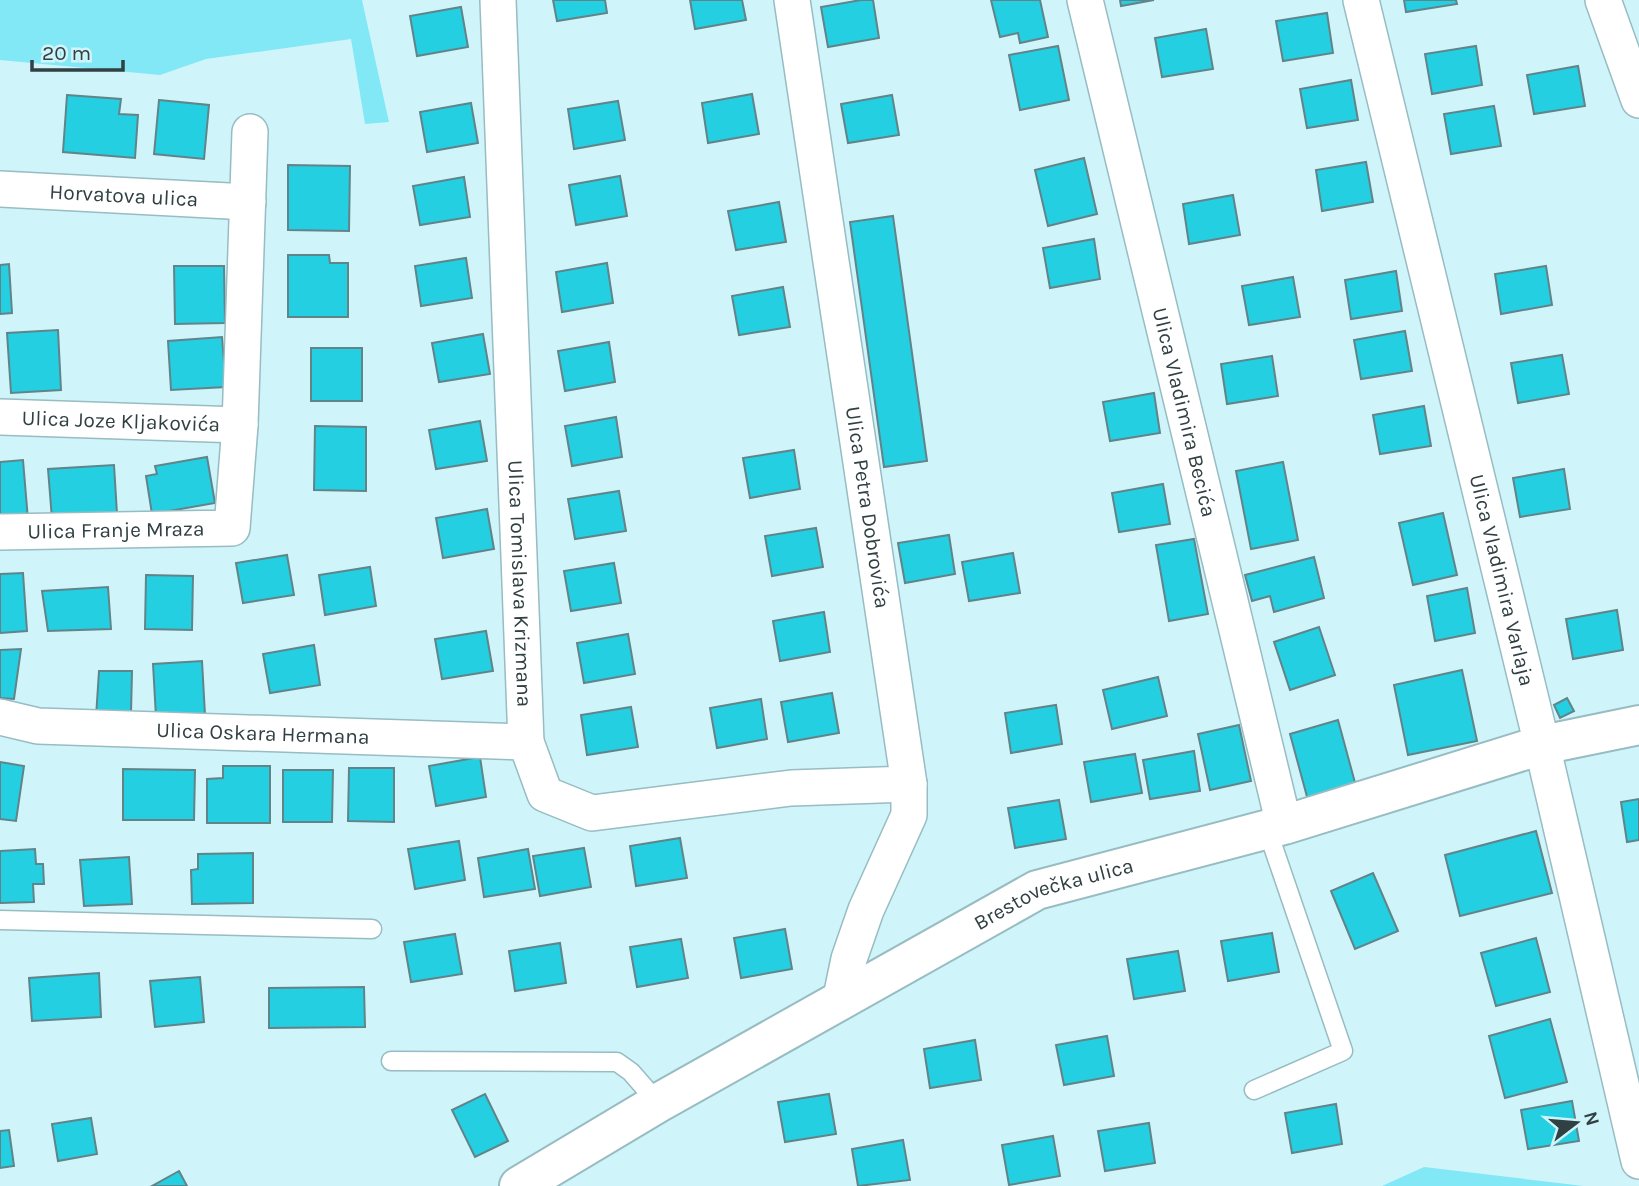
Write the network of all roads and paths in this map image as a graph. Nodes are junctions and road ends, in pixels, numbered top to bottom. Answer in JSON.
{"nodes":[{"id":1,"x":498,"y":0,"type":"edge"},
{"id":2,"x":792,"y":0,"type":"edge"},
{"id":3,"x":1085,"y":0,"type":"edge"},
{"id":4,"x":1361,"y":0,"type":"edge"},
{"id":5,"x":1603,"y":0,"type":"edge"},
{"id":6,"x":1639,"y":100,"type":"edge"},
{"id":7,"x":250,"y":132,"type":"dead end"},
{"id":8,"x":0,"y":189,"type":"edge"},
{"id":9,"x":248,"y":202,"type":"junction"},
{"id":10,"x":0,"y":417,"type":"edge"},
{"id":11,"x":240,"y":425,"type":"junction"},
{"id":12,"x":0,"y":532,"type":"edge"},
{"id":13,"x":0,"y":717,"type":"edge"},
{"id":14,"x":1639,"y":725,"type":"edge"},
{"id":15,"x":526,"y":742,"type":"junction"},
{"id":16,"x":1542,"y":745,"type":"junction"},
{"id":17,"x":909,"y":784,"type":"junction"},
{"id":18,"x":1275,"y":827,"type":"junction"},
{"id":19,"x":0,"y":920,"type":"edge"},
{"id":20,"x":372,"y":929,"type":"dead end"},
{"id":21,"x":840,"y":1003,"type":"junction"},
{"id":22,"x":391,"y":1061,"type":"dead end"},
{"id":23,"x":1254,"y":1090,"type":"dead end"},
{"id":24,"x":658,"y":1103,"type":"junction"},
{"id":25,"x":1639,"y":1161,"type":"edge"},
{"id":26,"x":519,"y":1186,"type":"edge"}],
"edges":[{"from":1,"to":15,"type":"street","name":"Ulica Tomislava Krizmana"},
{"from":2,"to":17,"type":"street","name":"Ulica Petra Dobrovića"},
{"from":3,"to":18,"type":"street","name":"Ulica Vladimira Becića"},
{"from":4,"to":16,"type":"street","name":"Ulica Vladimira Varlaja"},
{"from":5,"to":6,"type":"street"},
{"from":7,"to":9,"type":"street"},
{"from":8,"to":9,"type":"street","name":"Horvatova ulica"},
{"from":9,"to":11,"type":"street"},
{"from":10,"to":11,"type":"street","name":"Ulica Joze Kljakovića"},
{"from":11,"to":12,"type":"street","name":"Ulica Franje Mraza"},
{"from":13,"to":15,"type":"street","name":"Ulica Oskara Hermana"},
{"from":14,"to":16,"type":"street","name":"Brestovečka ulica"},
{"from":15,"to":17,"type":"street","name":"Ulica Tomislava Krizmana"},
{"from":16,"to":18,"type":"street","name":"Brestovečka ulica"},
{"from":16,"to":25,"type":"street","name":"Ulica Vladimira Varlaja"},
{"from":17,"to":21,"type":"street","name":"Ulica Petra Dobrovića"},
{"from":18,"to":21,"type":"street","name":"Brestovečka ulica"},
{"from":18,"to":23,"type":"lane"},
{"from":19,"to":20,"type":"lane"},
{"from":21,"to":24,"type":"street","name":"Brestovečka ulica"},
{"from":22,"to":24,"type":"lane"},
{"from":24,"to":26,"type":"street","name":"Brestovečka ulica"}]}
